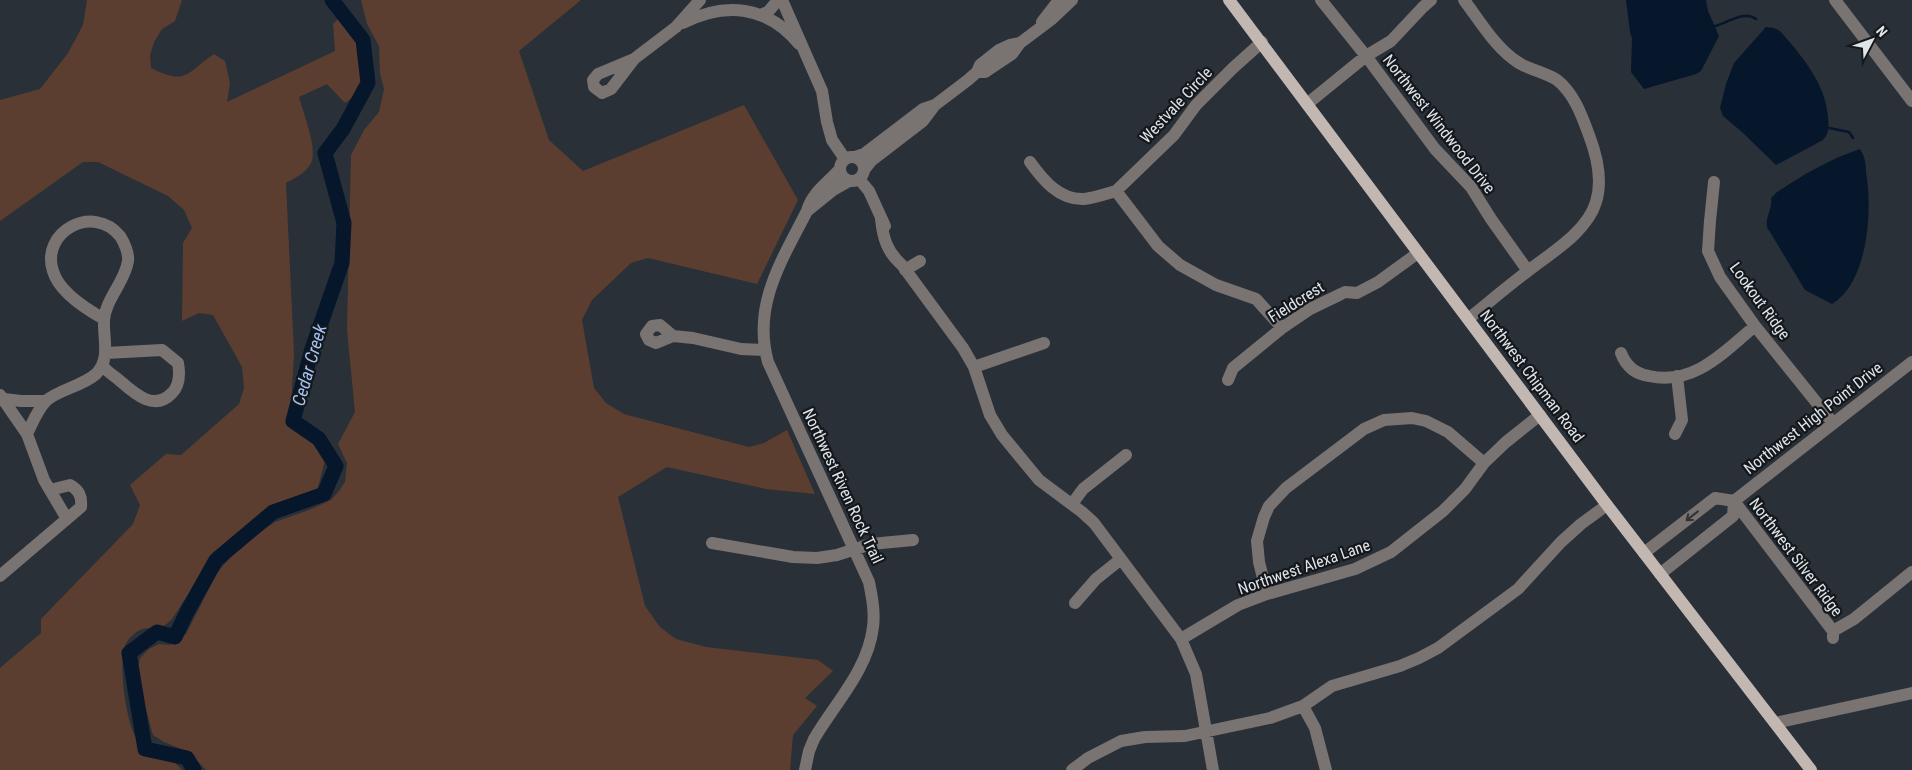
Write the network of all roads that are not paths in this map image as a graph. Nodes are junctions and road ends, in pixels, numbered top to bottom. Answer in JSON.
{"nodes":[{"id":1,"x":700,"y":0,"type":"edge"},
{"id":2,"x":716,"y":0,"type":"edge"},
{"id":3,"x":778,"y":0,"type":"edge"},
{"id":4,"x":782,"y":0,"type":"edge"},
{"id":5,"x":1058,"y":0,"type":"edge"},
{"id":6,"x":1072,"y":0,"type":"edge"},
{"id":7,"x":1229,"y":0,"type":"edge"},
{"id":8,"x":1321,"y":0,"type":"edge"},
{"id":9,"x":1431,"y":0,"type":"edge"},
{"id":10,"x":1464,"y":0,"type":"edge"},
{"id":11,"x":1835,"y":0,"type":"edge"},
{"id":12,"x":728,"y":10,"type":"junction"},
{"id":13,"x":760,"y":15,"type":"junction"},
{"id":14,"x":676,"y":27,"type":"junction"},
{"id":15,"x":1038,"y":30,"type":"junction"},
{"id":16,"x":1262,"y":42,"type":"junction"},
{"id":17,"x":805,"y":52,"type":"junction"},
{"id":18,"x":1366,"y":56,"type":"junction"},
{"id":19,"x":634,"y":59,"type":"dead end"},
{"id":20,"x":1912,"y":101,"type":"edge"},
{"id":21,"x":1307,"y":104,"type":"junction"},
{"id":22,"x":935,"y":105,"type":"junction"},
{"id":23,"x":847,"y":162,"type":"junction"},
{"id":24,"x":1030,"y":162,"type":"dead end"},
{"id":25,"x":857,"y":177,"type":"junction"},
{"id":26,"x":1714,"y":182,"type":"dead end"},
{"id":27,"x":1116,"y":191,"type":"junction"},
{"id":28,"x":807,"y":211,"type":"junction"},
{"id":29,"x":1418,"y":253,"type":"junction"},
{"id":30,"x":920,"y":261,"type":"dead end"},
{"id":31,"x":903,"y":267,"type":"junction"},
{"id":32,"x":1528,"y":271,"type":"junction"},
{"id":33,"x":104,"y":319,"type":"junction"},
{"id":34,"x":1468,"y":319,"type":"junction"},
{"id":35,"x":1755,"y":326,"type":"junction"},
{"id":36,"x":1282,"y":328,"type":"junction"},
{"id":37,"x":673,"y":336,"type":"dead end"},
{"id":38,"x":1044,"y":344,"type":"dead end"},
{"id":39,"x":765,"y":350,"type":"junction"},
{"id":40,"x":1621,"y":353,"type":"dead end"},
{"id":41,"x":104,"y":359,"type":"junction"},
{"id":42,"x":1912,"y":362,"type":"edge"},
{"id":43,"x":974,"y":367,"type":"junction"},
{"id":44,"x":1677,"y":376,"type":"junction"},
{"id":45,"x":1228,"y":380,"type":"dead end"},
{"id":46,"x":2,"y":397,"type":"edge"},
{"id":47,"x":46,"y":401,"type":"junction"},
{"id":48,"x":1540,"y":415,"type":"junction"},
{"id":49,"x":1833,"y":423,"type":"junction"},
{"id":50,"x":27,"y":434,"type":"junction"},
{"id":51,"x":1675,"y":434,"type":"dead end"},
{"id":52,"x":1126,"y":455,"type":"dead end"},
{"id":53,"x":1484,"y":463,"type":"junction"},
{"id":54,"x":50,"y":490,"type":"junction"},
{"id":55,"x":1734,"y":501,"type":"junction"},
{"id":56,"x":1072,"y":504,"type":"junction"},
{"id":57,"x":1607,"y":505,"type":"junction"},
{"id":58,"x":67,"y":519,"type":"junction"},
{"id":59,"x":913,"y":540,"type":"dead end"},
{"id":60,"x":712,"y":543,"type":"dead end"},
{"id":61,"x":854,"y":550,"type":"junction"},
{"id":62,"x":1644,"y":553,"type":"junction"},
{"id":63,"x":1121,"y":559,"type":"junction"},
{"id":64,"x":1912,"y":572,"type":"edge"},
{"id":65,"x":1660,"y":574,"type":"junction"},
{"id":66,"x":0,"y":576,"type":"edge"},
{"id":67,"x":1267,"y":594,"type":"junction"},
{"id":68,"x":1075,"y":603,"type":"dead end"},
{"id":69,"x":1181,"y":639,"type":"junction"},
{"id":70,"x":1912,"y":693,"type":"edge"},
{"id":71,"x":1303,"y":706,"type":"junction"},
{"id":72,"x":1774,"y":723,"type":"junction"},
{"id":73,"x":1207,"y":731,"type":"junction"},
{"id":74,"x":805,"y":770,"type":"edge"},
{"id":75,"x":1072,"y":770,"type":"edge"},
{"id":76,"x":1213,"y":770,"type":"edge"},
{"id":77,"x":1326,"y":770,"type":"edge"},
{"id":78,"x":1811,"y":770,"type":"edge"}],
"edges":[{"from":1,"to":14,"type":"street"},
{"from":2,"to":12,"type":"street"},
{"from":3,"to":13,"type":"street"},
{"from":4,"to":17,"type":"street"},
{"from":5,"to":15,"type":"street","name":"Northwest Riven Rock Trail"},
{"from":6,"to":15,"type":"street","name":"Northwest Riven Rock Trail"},
{"from":7,"to":16,"type":"main road","name":"Northwest Chipman Road"},
{"from":8,"to":18,"type":"street","name":"Northwest Windwood Drive"},
{"from":9,"to":18,"type":"street"},
{"from":10,"to":32,"type":"street"},
{"from":11,"to":20,"type":"street"},
{"from":12,"to":13,"type":"street"},
{"from":12,"to":14,"type":"street"},
{"from":13,"to":17,"type":"street"},
{"from":14,"to":19,"type":"street"},
{"from":15,"to":22,"type":"street","name":"Northwest Riven Rock Trail"},
{"from":16,"to":21,"type":"main road","name":"Northwest Chipman Road"},
{"from":16,"to":27,"type":"street","name":"Westvale Circle"},
{"from":17,"to":23,"type":"street"},
{"from":18,"to":21,"type":"street"},
{"from":18,"to":32,"type":"street","name":"Northwest Windwood Drive"},
{"from":21,"to":29,"type":"main road","name":"Northwest Chipman Road"},
{"from":22,"to":23,"type":"street","name":"Northwest Riven Rock Trail"},
{"from":22,"to":25,"type":"street","name":"Northwest Riven Rock Trail"},
{"from":23,"to":25,"type":"street"},
{"from":23,"to":25,"type":"street"},
{"from":23,"to":28,"type":"street","name":"Northwest Riven Rock Trail"},
{"from":24,"to":27,"type":"street"},
{"from":25,"to":28,"type":"street","name":"Northwest Riven Rock Trail"},
{"from":25,"to":31,"type":"street"},
{"from":26,"to":35,"type":"street","name":"Lookout Ridge"},
{"from":27,"to":36,"type":"street"},
{"from":28,"to":39,"type":"street","name":"Northwest Riven Rock Trail"},
{"from":29,"to":34,"type":"main road","name":"Northwest Chipman Road"},
{"from":29,"to":36,"type":"street","name":"Fieldcrest"},
{"from":30,"to":31,"type":"street"},
{"from":31,"to":43,"type":"street"},
{"from":32,"to":34,"type":"street"},
{"from":33,"to":33,"type":"street"},
{"from":33,"to":41,"type":"street"},
{"from":34,"to":48,"type":"main road","name":"Northwest Chipman Road"},
{"from":35,"to":44,"type":"street"},
{"from":35,"to":49,"type":"street","name":"Lookout Ridge"},
{"from":36,"to":45,"type":"street","name":"Fieldcrest"},
{"from":37,"to":39,"type":"street"},
{"from":38,"to":43,"type":"street"},
{"from":39,"to":61,"type":"street","name":"Northwest Riven Rock Trail"},
{"from":40,"to":44,"type":"street"},
{"from":41,"to":41,"type":"street"},
{"from":41,"to":47,"type":"street"},
{"from":42,"to":49,"type":"street","name":"Northwest High Point Drive"},
{"from":43,"to":56,"type":"street"},
{"from":44,"to":51,"type":"street"},
{"from":46,"to":47,"type":"street"},
{"from":46,"to":50,"type":"street"},
{"from":47,"to":50,"type":"street"},
{"from":48,"to":53,"type":"street","name":"Northwest Alexa Lane"},
{"from":48,"to":57,"type":"main road","name":"Northwest Chipman Road"},
{"from":49,"to":55,"type":"street","name":"Northwest High Point Drive"},
{"from":50,"to":54,"type":"street"},
{"from":52,"to":56,"type":"street"},
{"from":53,"to":67,"type":"street","name":"Northwest Alexa Lane"},
{"from":53,"to":67,"type":"street"},
{"from":54,"to":58,"type":"street"},
{"from":54,"to":58,"type":"street"},
{"from":55,"to":62,"type":"street","one_way":true},
{"from":55,"to":64,"type":"street","name":"Northwest Silver Ridge"},
{"from":55,"to":65,"type":"street","name":"Northwest High Point Drive"},
{"from":56,"to":63,"type":"street"},
{"from":57,"to":62,"type":"main road","name":"Northwest Chipman Road"},
{"from":57,"to":71,"type":"street"},
{"from":58,"to":66,"type":"street"},
{"from":59,"to":61,"type":"street"},
{"from":60,"to":61,"type":"street"},
{"from":61,"to":74,"type":"street","name":"Northwest Riven Rock Trail"},
{"from":62,"to":65,"type":"main road","name":"Northwest Chipman Road"},
{"from":63,"to":68,"type":"street"},
{"from":63,"to":69,"type":"street"},
{"from":65,"to":72,"type":"main road","name":"Northwest Chipman Road"},
{"from":67,"to":69,"type":"street","name":"Northwest Alexa Lane"},
{"from":69,"to":73,"type":"street"},
{"from":70,"to":72,"type":"street"},
{"from":71,"to":73,"type":"street"},
{"from":71,"to":77,"type":"street"},
{"from":72,"to":78,"type":"main road","name":"Northwest Chipman Road"},
{"from":73,"to":75,"type":"street"},
{"from":73,"to":76,"type":"street"}]}
